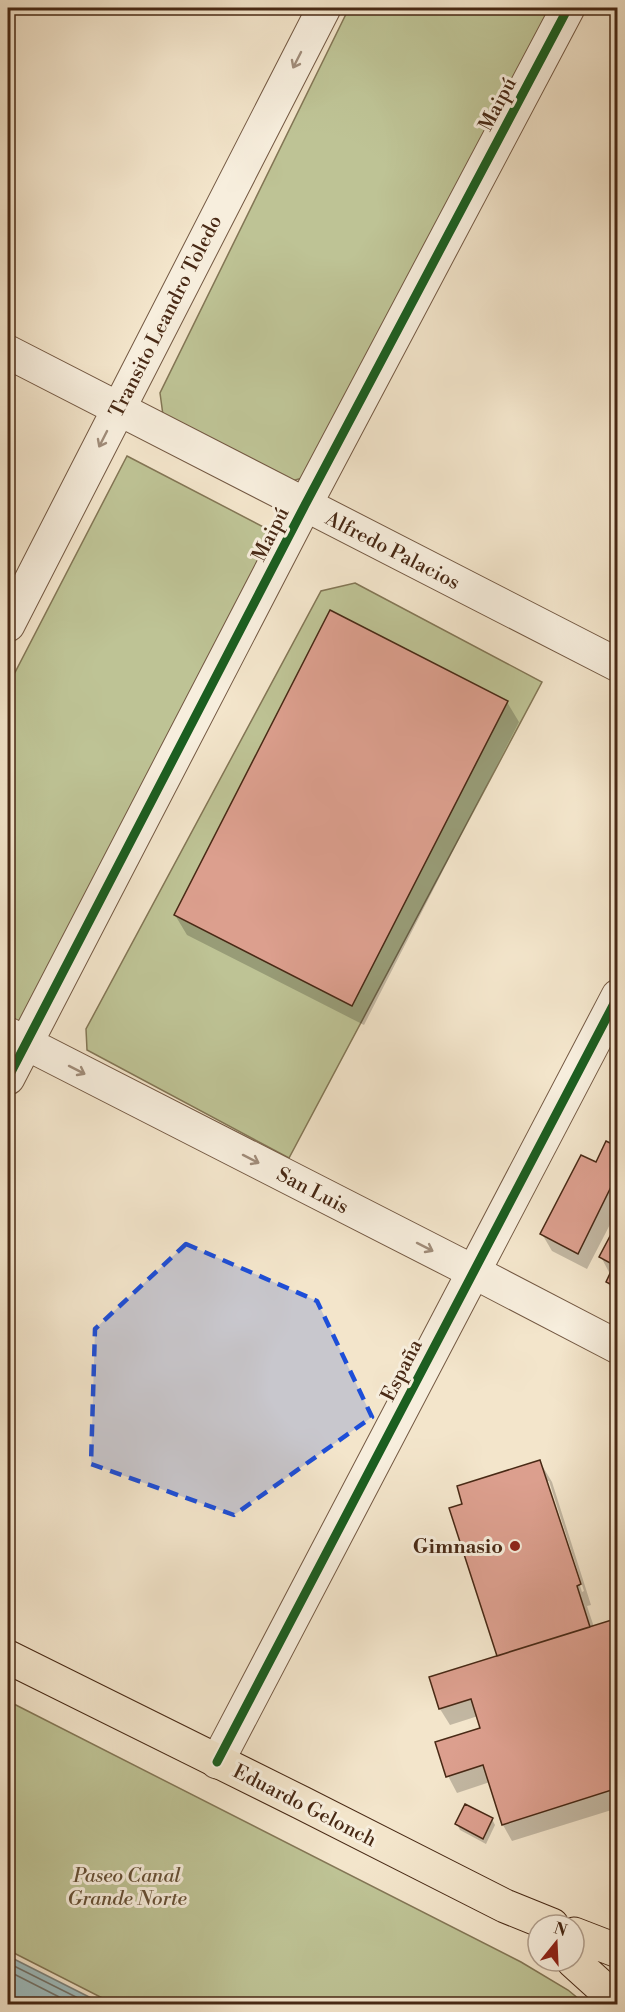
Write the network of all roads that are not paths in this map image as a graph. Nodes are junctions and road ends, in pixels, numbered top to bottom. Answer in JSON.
{"nodes":[{"id":1,"x":324,"y":8,"type":"edge"},
{"id":2,"x":568,"y":8,"type":"edge"},
{"id":3,"x":8,"y":352,"type":"edge"},
{"id":4,"x":118,"y":408,"type":"junction"},
{"id":5,"x":305,"y":505,"type":"junction"},
{"id":6,"x":8,"y":625,"type":"edge"},
{"id":7,"x":618,"y":665,"type":"edge"},
{"id":8,"x":618,"y":996,"type":"edge"},
{"id":9,"x":16,"y":1039,"type":"edge"},
{"id":10,"x":8,"y":1078,"type":"edge"},
{"id":11,"x":472,"y":1271,"type":"junction"},
{"id":12,"x":618,"y":1347,"type":"edge"},
{"id":13,"x":8,"y":1657,"type":"edge"},
{"id":14,"x":217,"y":1762,"type":"junction"},
{"id":15,"x":505,"y":1906,"type":"junction"},
{"id":16,"x":526,"y":1914,"type":"edge"},
{"id":17,"x":526,"y":1922,"type":"edge"},
{"id":18,"x":586,"y":1939,"type":"edge"},
{"id":19,"x":618,"y":1951,"type":"edge"},
{"id":20,"x":586,"y":1973,"type":"edge"},
{"id":21,"x":617,"y":2004,"type":"edge"}],
"edges":[{"from":1,"to":4,"type":"street","name":"Transito Leandro Toledo","one_way":true},
{"from":2,"to":5,"type":"street","name":"Maipú"},
{"from":3,"to":4,"type":"street","name":"Alfredo Palacios"},
{"from":4,"to":5,"type":"street","name":"Alfredo Palacios"},
{"from":4,"to":6,"type":"street","name":"Transito Leandro Toledo","one_way":true},
{"from":5,"to":7,"type":"street","name":"Alfredo Palacios"},
{"from":5,"to":9,"type":"street","name":"Maipú"},
{"from":8,"to":11,"type":"street","name":"España"},
{"from":9,"to":10,"type":"street","name":"Maipú"},
{"from":9,"to":11,"type":"street","name":"San Luis","one_way":true},
{"from":11,"to":12,"type":"street","name":"San Luis"},
{"from":11,"to":14,"type":"street","name":"España"},
{"from":13,"to":14,"type":"main road","name":"Eduardo Gelonch"},
{"from":14,"to":15,"type":"main road","name":"Eduardo Gelonch"},
{"from":15,"to":16,"type":"main road","name":"Eduardo Gelonch"},
{"from":15,"to":17,"type":"main road","name":"Eduardo Gelonch"},
{"from":18,"to":19,"type":"main road"},
{"from":20,"to":21,"type":"main road"}]}
